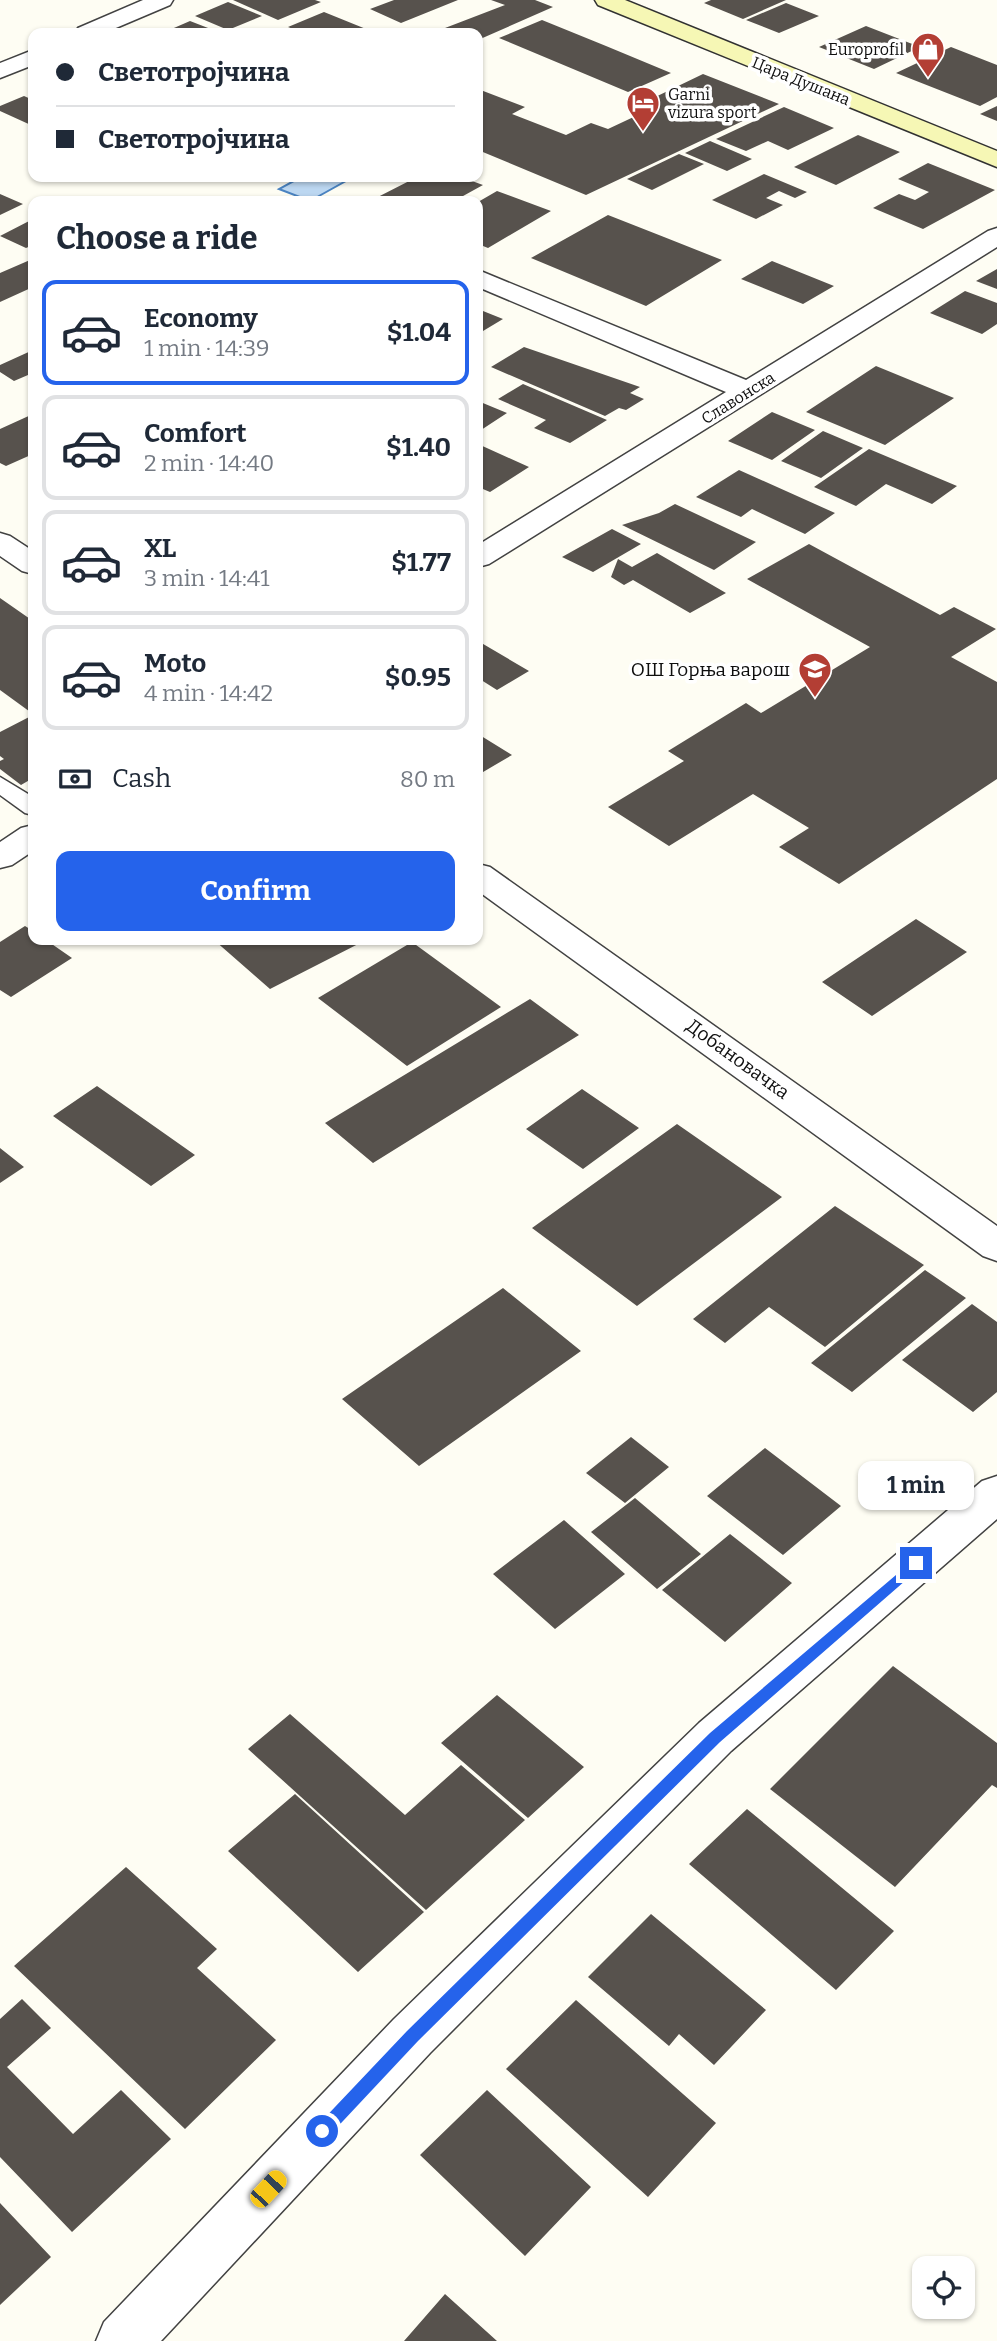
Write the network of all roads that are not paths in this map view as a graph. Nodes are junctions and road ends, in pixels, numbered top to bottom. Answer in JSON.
{"nodes":[{"id":1,"x":162,"y":0,"type":"edge"},
{"id":2,"x":606,"y":0,"type":"edge"},
{"id":3,"x":98,"y":28,"type":"edge"},
{"id":4,"x":0,"y":48,"type":"edge"},
{"id":5,"x":28,"y":59,"type":"edge"},
{"id":6,"x":28,"y":59,"type":"edge"},
{"id":7,"x":0,"y":71,"type":"edge"},
{"id":8,"x":997,"y":160,"type":"edge"},
{"id":9,"x":997,"y":236,"type":"edge"},
{"id":10,"x":483,"y":280,"type":"edge"},
{"id":11,"x":748,"y":391,"type":"junction"},
{"id":12,"x":0,"y":542,"type":"edge"},
{"id":13,"x":483,"y":555,"type":"edge"},
{"id":14,"x":28,"y":562,"type":"edge"},
{"id":15,"x":0,"y":784,"type":"edge"},
{"id":16,"x":28,"y":804,"type":"edge"},
{"id":17,"x":28,"y":839,"type":"edge"},
{"id":18,"x":0,"y":857,"type":"edge"},
{"id":19,"x":483,"y":879,"type":"edge"},
{"id":20,"x":997,"y":1246,"type":"edge"},
{"id":21,"x":997,"y":1493,"type":"edge"},
{"id":22,"x":123,"y":2341,"type":"edge"}],
"edges":[{"from":1,"to":3,"type":"street"},
{"from":2,"to":8,"type":"main road","name":"Цара Душана"},
{"from":4,"to":5,"type":"street"},
{"from":6,"to":7,"type":"street"},
{"from":9,"to":11,"type":"street","name":"Славонска"},
{"from":10,"to":11,"type":"street"},
{"from":11,"to":13,"type":"street","name":"Славонска"},
{"from":12,"to":14,"type":"street"},
{"from":15,"to":16,"type":"lane"},
{"from":17,"to":18,"type":"street"},
{"from":19,"to":20,"type":"street","name":"Добановачка"},
{"from":21,"to":22,"type":"street"}]}
